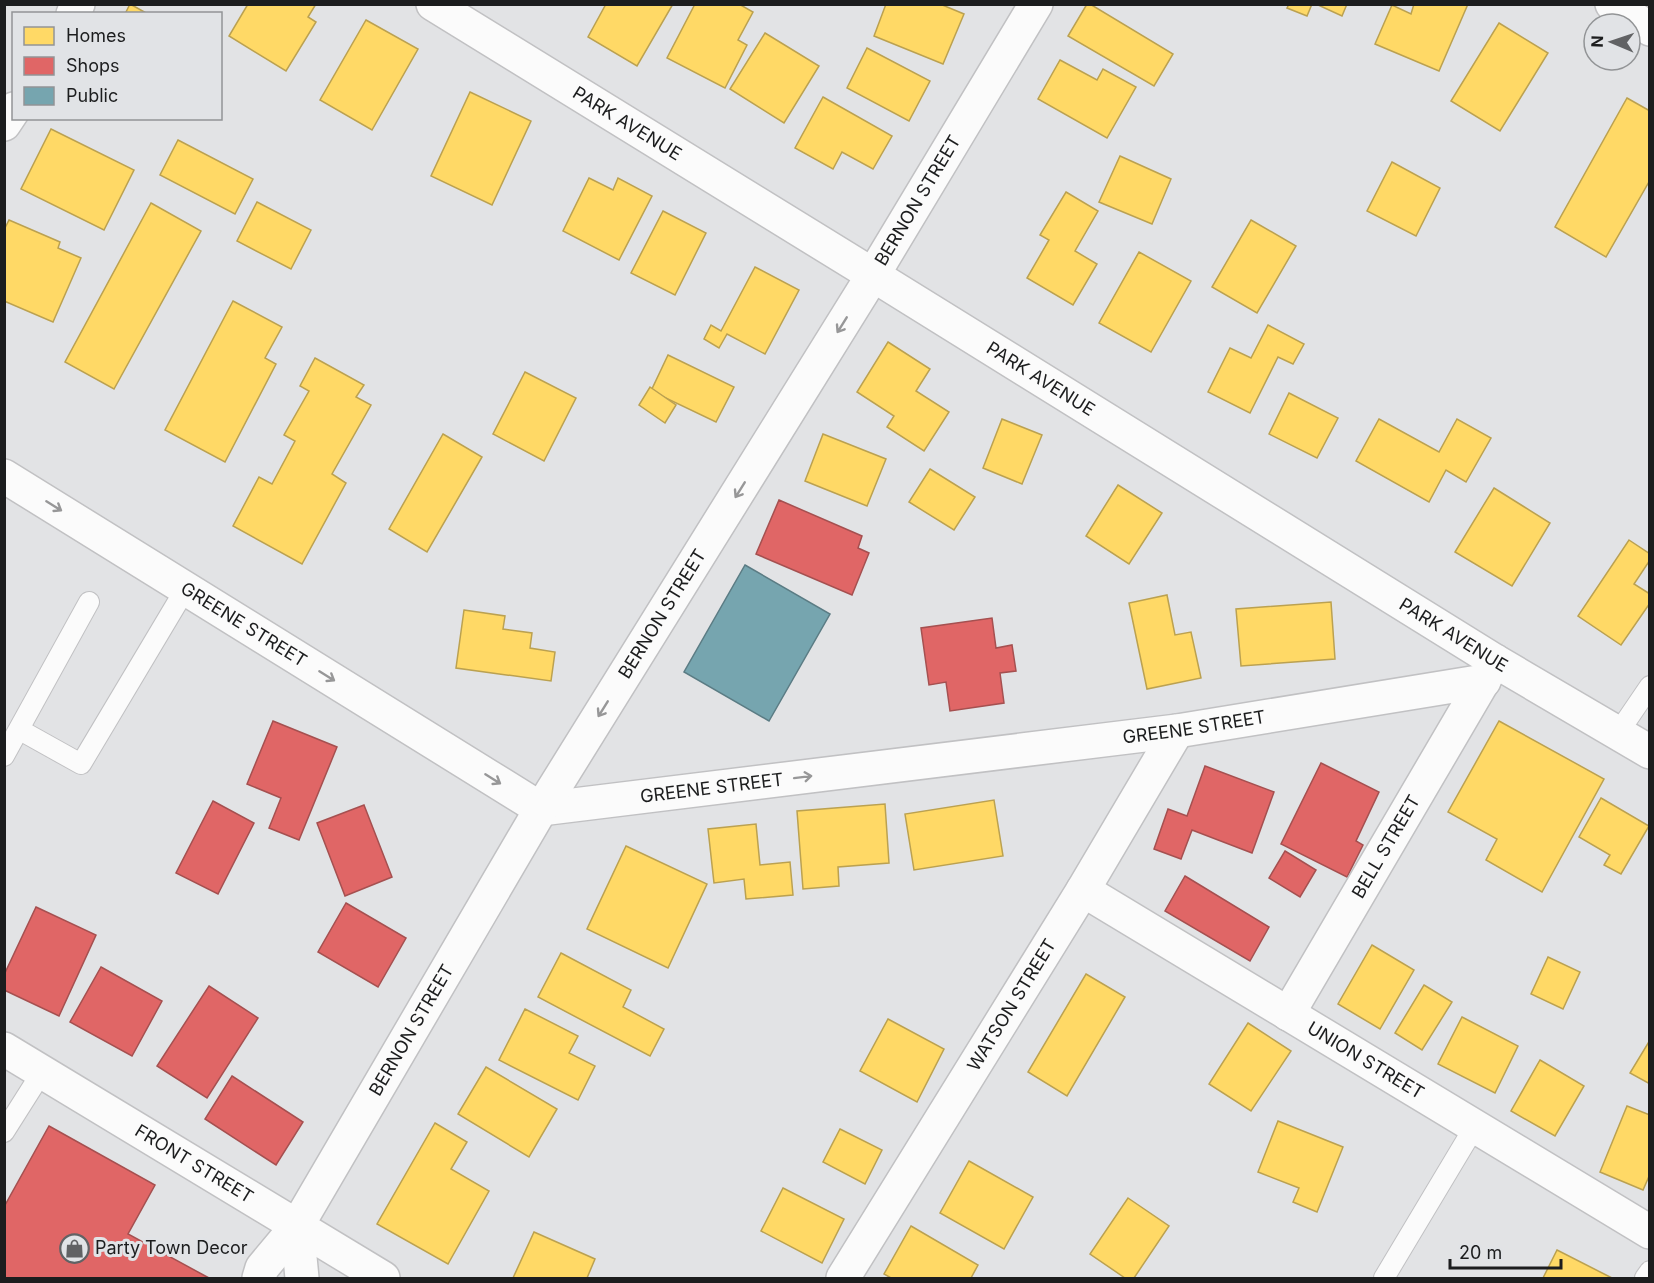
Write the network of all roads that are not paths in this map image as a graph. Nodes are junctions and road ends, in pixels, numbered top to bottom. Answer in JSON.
{"nodes":[{"id":1,"x":433,"y":4,"type":"edge"},
{"id":2,"x":1036,"y":4,"type":"edge"},
{"id":3,"x":1612,"y":4,"type":"edge"},
{"id":4,"x":1650,"y":29,"type":"edge"},
{"id":5,"x":873,"y":275,"type":"junction"},
{"id":6,"x":4,"y":476,"type":"edge"},
{"id":7,"x":186,"y":588,"type":"junction"},
{"id":8,"x":89,"y":603,"type":"dead end"},
{"id":9,"x":1490,"y":671,"type":"junction"},
{"id":10,"x":1650,"y":686,"type":"edge"},
{"id":11,"x":20,"y":730,"type":"junction"},
{"id":12,"x":1177,"y":731,"type":"junction"},
{"id":13,"x":1618,"y":733,"type":"junction"},
{"id":14,"x":1650,"y":752,"type":"edge"},
{"id":15,"x":4,"y":756,"type":"edge"},
{"id":16,"x":541,"y":809,"type":"junction"},
{"id":17,"x":1083,"y":890,"type":"junction"},
{"id":18,"x":1287,"y":1014,"type":"junction"},
{"id":19,"x":4,"y":1049,"type":"edge"},
{"id":20,"x":42,"y":1072,"type":"junction"},
{"id":21,"x":1475,"y":1126,"type":"junction"},
{"id":22,"x":4,"y":1132,"type":"edge"},
{"id":23,"x":297,"y":1226,"type":"junction"},
{"id":24,"x":1650,"y":1232,"type":"edge"},
{"id":25,"x":1650,"y":1271,"type":"edge"},
{"id":26,"x":259,"y":1278,"type":"edge"},
{"id":27,"x":302,"y":1278,"type":"edge"},
{"id":28,"x":383,"y":1278,"type":"edge"},
{"id":29,"x":843,"y":1278,"type":"edge"},
{"id":30,"x":1384,"y":1278,"type":"edge"},
{"id":31,"x":1645,"y":1278,"type":"edge"}],
"edges":[{"from":1,"to":5,"type":"main road","name":"PARK AVENUE"},
{"from":2,"to":5,"type":"main road","name":"BERNON STREET"},
{"from":3,"to":4,"type":"main road"},
{"from":5,"to":9,"type":"main road","name":"PARK AVENUE"},
{"from":5,"to":16,"type":"main road","name":"BERNON STREET","one_way":true},
{"from":6,"to":7,"type":"main road","name":"GREENE STREET","one_way":true},
{"from":7,"to":11,"type":"lane"},
{"from":7,"to":16,"type":"main road","name":"GREENE STREET","one_way":true},
{"from":8,"to":11,"type":"lane"},
{"from":9,"to":12,"type":"main road","name":"GREENE STREET"},
{"from":9,"to":13,"type":"main road","name":"PARK AVENUE"},
{"from":9,"to":18,"type":"main road","name":"BELL STREET"},
{"from":10,"to":13,"type":"lane"},
{"from":11,"to":15,"type":"lane"},
{"from":16,"to":12,"type":"main road","name":"GREENE STREET","one_way":true},
{"from":12,"to":17,"type":"main road","name":"WATSON STREET"},
{"from":13,"to":14,"type":"main road","name":"PARK AVENUE"},
{"from":16,"to":23,"type":"main road","name":"BERNON STREET"},
{"from":17,"to":18,"type":"main road","name":"UNION STREET"},
{"from":17,"to":29,"type":"main road","name":"WATSON STREET"},
{"from":18,"to":21,"type":"main road","name":"UNION STREET"},
{"from":19,"to":20,"type":"main road","name":"FRONT STREET"},
{"from":20,"to":22,"type":"lane"},
{"from":20,"to":23,"type":"main road","name":"FRONT STREET"},
{"from":21,"to":24,"type":"main road","name":"UNION STREET"},
{"from":21,"to":30,"type":"lane"},
{"from":23,"to":26,"type":"main road","name":"BERNON STREET"},
{"from":23,"to":27,"type":"main road"},
{"from":23,"to":28,"type":"main road","name":"FRONT STREET"},
{"from":25,"to":31,"type":"lane"}]}
